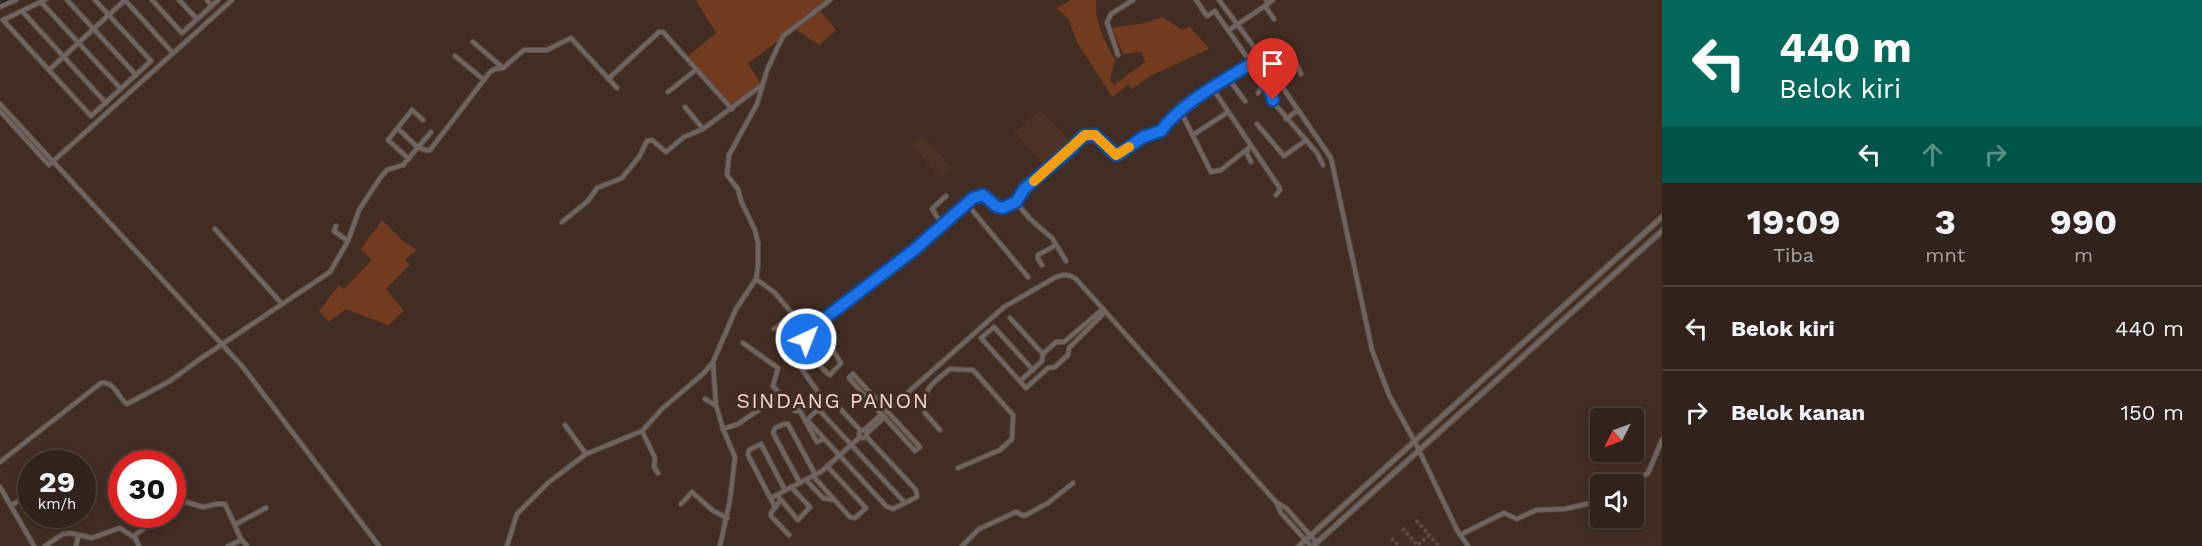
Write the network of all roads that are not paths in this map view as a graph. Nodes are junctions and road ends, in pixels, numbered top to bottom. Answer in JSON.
{"nodes":[{"id":1,"x":16,"y":0,"type":"edge"},
{"id":2,"x":67,"y":0,"type":"edge"},
{"id":3,"x":95,"y":0,"type":"edge"},
{"id":4,"x":125,"y":0,"type":"edge"},
{"id":5,"x":152,"y":0,"type":"edge"},
{"id":6,"x":179,"y":0,"type":"edge"},
{"id":7,"x":207,"y":0,"type":"edge"},
{"id":8,"x":218,"y":0,"type":"edge"},
{"id":9,"x":232,"y":0,"type":"edge"},
{"id":10,"x":830,"y":0,"type":"edge"},
{"id":11,"x":1133,"y":0,"type":"edge"},
{"id":12,"x":1196,"y":0,"type":"edge"},
{"id":13,"x":1219,"y":0,"type":"edge"},
{"id":14,"x":1273,"y":0,"type":"edge"},
{"id":15,"x":43,"y":1,"type":"edge"},
{"id":16,"x":1266,"y":3,"type":"edge"},
{"id":17,"x":212,"y":6,"type":"junction"},
{"id":18,"x":0,"y":7,"type":"edge"},
{"id":19,"x":22,"y":11,"type":"junction"},
{"id":20,"x":108,"y":15,"type":"junction"},
{"id":21,"x":197,"y":19,"type":"junction"},
{"id":22,"x":1274,"y":19,"type":"dead end"},
{"id":23,"x":1238,"y":25,"type":"junction"},
{"id":24,"x":93,"y":29,"type":"junction"},
{"id":25,"x":1229,"y":30,"type":"junction"},
{"id":26,"x":79,"y":42,"type":"junction"},
{"id":27,"x":473,"y":42,"type":"dead end"},
{"id":28,"x":172,"y":52,"type":"junction"},
{"id":29,"x":1118,"y":55,"type":"dead end"},
{"id":30,"x":63,"y":56,"type":"junction"},
{"id":31,"x":455,"y":56,"type":"dead end"},
{"id":32,"x":1256,"y":60,"type":"junction"},
{"id":33,"x":503,"y":68,"type":"junction"},
{"id":34,"x":697,"y":69,"type":"junction"},
{"id":35,"x":49,"y":70,"type":"junction"},
{"id":36,"x":1302,"y":74,"type":"dead end"},
{"id":37,"x":136,"y":75,"type":"junction"},
{"id":38,"x":1228,"y":78,"type":"junction"},
{"id":39,"x":608,"y":79,"type":"junction"},
{"id":40,"x":484,"y":80,"type":"junction"},
{"id":41,"x":1265,"y":83,"type":"junction"},
{"id":42,"x":763,"y":84,"type":"junction"},
{"id":43,"x":617,"y":88,"type":"dead end"},
{"id":44,"x":121,"y":89,"type":"junction"},
{"id":45,"x":1213,"y":89,"type":"junction"},
{"id":46,"x":668,"y":92,"type":"dead end"},
{"id":47,"x":1258,"y":93,"type":"dead end"},
{"id":48,"x":1245,"y":101,"type":"dead end"},
{"id":49,"x":106,"y":102,"type":"junction"},
{"id":50,"x":0,"y":104,"type":"edge"},
{"id":51,"x":685,"y":107,"type":"dead end"},
{"id":52,"x":732,"y":109,"type":"junction"},
{"id":53,"x":1180,"y":110,"type":"junction"},
{"id":54,"x":0,"y":111,"type":"edge"},
{"id":55,"x":1228,"y":112,"type":"junction"},
{"id":56,"x":1296,"y":112,"type":"junction"},
{"id":57,"x":1287,"y":118,"type":"junction"},
{"id":58,"x":423,"y":120,"type":"dead end"},
{"id":59,"x":1257,"y":124,"type":"dead end"},
{"id":60,"x":398,"y":129,"type":"junction"},
{"id":61,"x":703,"y":129,"type":"junction"},
{"id":62,"x":430,"y":132,"type":"dead end"},
{"id":63,"x":1193,"y":135,"type":"junction"},
{"id":64,"x":1306,"y":140,"type":"junction"},
{"id":65,"x":418,"y":147,"type":"junction"},
{"id":66,"x":1249,"y":147,"type":"junction"},
{"id":67,"x":1321,"y":151,"type":"junction"},
{"id":68,"x":409,"y":159,"type":"junction"},
{"id":69,"x":53,"y":161,"type":"junction"},
{"id":70,"x":1251,"y":162,"type":"dead end"},
{"id":71,"x":1323,"y":165,"type":"dead end"},
{"id":72,"x":1276,"y":195,"type":"dead end"},
{"id":73,"x":946,"y":196,"type":"dead end"},
{"id":74,"x":1016,"y":202,"type":"junction"},
{"id":75,"x":968,"y":204,"type":"junction"},
{"id":76,"x":1662,"y":217,"type":"edge"},
{"id":77,"x":562,"y":222,"type":"dead end"},
{"id":78,"x":336,"y":226,"type":"dead end"},
{"id":79,"x":943,"y":226,"type":"junction"},
{"id":80,"x":215,"y":229,"type":"dead end"},
{"id":81,"x":1662,"y":231,"type":"edge"},
{"id":82,"x":348,"y":241,"type":"junction"},
{"id":83,"x":1056,"y":245,"type":"junction"},
{"id":84,"x":1066,"y":261,"type":"dead end"},
{"id":85,"x":1042,"y":265,"type":"dead end"},
{"id":86,"x":1028,"y":277,"type":"dead end"},
{"id":87,"x":756,"y":279,"type":"junction"},
{"id":88,"x":282,"y":304,"type":"junction"},
{"id":89,"x":1104,"y":310,"type":"junction"},
{"id":90,"x":791,"y":315,"type":"junction"},
{"id":91,"x":1010,"y":318,"type":"dead end"},
{"id":92,"x":799,"y":324,"type":"junction"},
{"id":93,"x":1087,"y":326,"type":"junction"},
{"id":94,"x":774,"y":329,"type":"dead end"},
{"id":95,"x":808,"y":332,"type":"junction"},
{"id":96,"x":1064,"y":342,"type":"junction"},
{"id":97,"x":743,"y":343,"type":"dead end"},
{"id":98,"x":222,"y":344,"type":"junction"},
{"id":99,"x":1069,"y":348,"type":"junction"},
{"id":100,"x":1043,"y":354,"type":"junction"},
{"id":101,"x":713,"y":362,"type":"junction"},
{"id":102,"x":1042,"y":362,"type":"junction"},
{"id":103,"x":1048,"y":368,"type":"junction"},
{"id":104,"x":1033,"y":370,"type":"junction"},
{"id":105,"x":1020,"y":381,"type":"junction"},
{"id":106,"x":870,"y":392,"type":"junction"},
{"id":107,"x":781,"y":395,"type":"junction"},
{"id":108,"x":865,"y":396,"type":"junction"},
{"id":109,"x":904,"y":396,"type":"junction"},
{"id":110,"x":924,"y":398,"type":"junction"},
{"id":111,"x":705,"y":399,"type":"dead end"},
{"id":112,"x":831,"y":399,"type":"dead end"},
{"id":113,"x":916,"y":401,"type":"junction"},
{"id":114,"x":716,"y":405,"type":"junction"},
{"id":115,"x":924,"y":405,"type":"junction"},
{"id":116,"x":887,"y":411,"type":"junction"},
{"id":117,"x":801,"y":413,"type":"dead end"},
{"id":118,"x":883,"y":416,"type":"junction"},
{"id":119,"x":806,"y":421,"type":"junction"},
{"id":120,"x":565,"y":425,"type":"dead end"},
{"id":121,"x":723,"y":429,"type":"junction"},
{"id":122,"x":940,"y":430,"type":"dead end"},
{"id":123,"x":642,"y":431,"type":"junction"},
{"id":124,"x":864,"y":433,"type":"junction"},
{"id":125,"x":824,"y":439,"type":"junction"},
{"id":126,"x":1662,"y":440,"type":"edge"},
{"id":127,"x":1415,"y":442,"type":"junction"},
{"id":128,"x":851,"y":445,"type":"junction"},
{"id":129,"x":1418,"y":451,"type":"junction"},
{"id":130,"x":586,"y":454,"type":"junction"},
{"id":131,"x":839,"y":455,"type":"junction"},
{"id":132,"x":0,"y":462,"type":"edge"},
{"id":133,"x":827,"y":466,"type":"junction"},
{"id":134,"x":958,"y":468,"type":"dead end"},
{"id":135,"x":658,"y":473,"type":"dead end"},
{"id":136,"x":814,"y":475,"type":"junction"},
{"id":137,"x":1644,"y":476,"type":"edge"},
{"id":138,"x":806,"y":480,"type":"junction"},
{"id":139,"x":800,"y":483,"type":"junction"},
{"id":140,"x":1073,"y":483,"type":"dead end"},
{"id":141,"x":0,"y":487,"type":"edge"},
{"id":142,"x":791,"y":487,"type":"junction"},
{"id":143,"x":785,"y":490,"type":"junction"},
{"id":144,"x":777,"y":495,"type":"junction"},
{"id":145,"x":771,"y":498,"type":"junction"},
{"id":146,"x":835,"y":500,"type":"junction"},
{"id":147,"x":18,"y":501,"type":"edge"},
{"id":148,"x":780,"y":501,"type":"junction"},
{"id":149,"x":1276,"y":502,"type":"junction"},
{"id":150,"x":1348,"y":502,"type":"junction"},
{"id":151,"x":186,"y":503,"type":"edge"},
{"id":152,"x":905,"y":503,"type":"junction"},
{"id":153,"x":1590,"y":503,"type":"edge"},
{"id":154,"x":681,"y":504,"type":"dead end"},
{"id":155,"x":12,"y":505,"type":"junction"},
{"id":156,"x":776,"y":507,"type":"junction"},
{"id":157,"x":266,"y":508,"type":"dead end"},
{"id":158,"x":1355,"y":508,"type":"junction"},
{"id":159,"x":727,"y":518,"type":"junction"},
{"id":160,"x":236,"y":524,"type":"junction"},
{"id":161,"x":145,"y":528,"type":"edge"},
{"id":162,"x":789,"y":535,"type":"dead end"},
{"id":163,"x":1460,"y":535,"type":"junction"},
{"id":164,"x":1311,"y":536,"type":"junction"},
{"id":165,"x":78,"y":537,"type":"dead end"},
{"id":166,"x":135,"y":538,"type":"junction"},
{"id":167,"x":242,"y":540,"type":"junction"},
{"id":168,"x":1306,"y":540,"type":"junction"},
{"id":169,"x":1314,"y":545,"type":"edge"},
{"id":170,"x":34,"y":546,"type":"edge"},
{"id":171,"x":45,"y":546,"type":"edge"},
{"id":172,"x":76,"y":546,"type":"edge"},
{"id":173,"x":139,"y":546,"type":"edge"},
{"id":174,"x":228,"y":546,"type":"edge"},
{"id":175,"x":247,"y":546,"type":"edge"},
{"id":176,"x":379,"y":546,"type":"edge"},
{"id":177,"x":507,"y":546,"type":"edge"},
{"id":178,"x":720,"y":546,"type":"edge"},
{"id":179,"x":962,"y":546,"type":"edge"},
{"id":180,"x":1299,"y":546,"type":"edge"},
{"id":181,"x":1468,"y":546,"type":"edge"}],
"edges":[{"from":1,"to":18,"type":"street"},
{"from":2,"to":24,"type":"street"},
{"from":3,"to":20,"type":"street"},
{"from":4,"to":20,"type":"street"},
{"from":4,"to":28,"type":"street"},
{"from":5,"to":21,"type":"street"},
{"from":6,"to":21,"type":"street"},
{"from":7,"to":17,"type":"street"},
{"from":8,"to":17,"type":"street"},
{"from":9,"to":28,"type":"street"},
{"from":10,"to":42,"type":"street"},
{"from":11,"to":29,"type":"street"},
{"from":12,"to":25,"type":"street"},
{"from":13,"to":23,"type":"street"},
{"from":14,"to":16,"type":"street"},
{"from":15,"to":19,"type":"street"},
{"from":15,"to":26,"type":"street"},
{"from":16,"to":22,"type":"street"},
{"from":16,"to":23,"type":"street"},
{"from":17,"to":21,"type":"street"},
{"from":19,"to":30,"type":"street"},
{"from":19,"to":35,"type":"street"},
{"from":20,"to":24,"type":"street"},
{"from":20,"to":37,"type":"street"},
{"from":23,"to":25,"type":"street"},
{"from":23,"to":32,"type":"street"},
{"from":24,"to":26,"type":"street"},
{"from":24,"to":37,"type":"street"},
{"from":25,"to":32,"type":"street"},
{"from":26,"to":30,"type":"street"},
{"from":26,"to":44,"type":"street"},
{"from":27,"to":33,"type":"street"},
{"from":28,"to":69,"type":"street"},
{"from":30,"to":35,"type":"street"},
{"from":30,"to":49,"type":"street"},
{"from":31,"to":40,"type":"street"},
{"from":32,"to":36,"type":"street"},
{"from":32,"to":38,"type":"street"},
{"from":32,"to":41,"type":"street"},
{"from":32,"to":56,"type":"street"},
{"from":33,"to":39,"type":"street"},
{"from":33,"to":40,"type":"street"},
{"from":34,"to":39,"type":"street"},
{"from":34,"to":46,"type":"street"},
{"from":34,"to":52,"type":"street"},
{"from":35,"to":49,"type":"street"},
{"from":37,"to":44,"type":"street"},
{"from":38,"to":45,"type":"street"},
{"from":38,"to":48,"type":"street"},
{"from":39,"to":43,"type":"street"},
{"from":40,"to":65,"type":"street"},
{"from":41,"to":47,"type":"street"},
{"from":41,"to":57,"type":"street"},
{"from":42,"to":52,"type":"street"},
{"from":42,"to":87,"type":"street"},
{"from":44,"to":49,"type":"street"},
{"from":45,"to":53,"type":"street"},
{"from":45,"to":55,"type":"street"},
{"from":50,"to":69,"type":"street"},
{"from":51,"to":61,"type":"street"},
{"from":52,"to":61,"type":"street"},
{"from":53,"to":63,"type":"street"},
{"from":53,"to":74,"type":"street"},
{"from":54,"to":69,"type":"street"},
{"from":55,"to":63,"type":"street"},
{"from":55,"to":66,"type":"street"},
{"from":56,"to":57,"type":"street"},
{"from":56,"to":67,"type":"street"},
{"from":57,"to":64,"type":"street"},
{"from":58,"to":60,"type":"street"},
{"from":59,"to":64,"type":"street"},
{"from":60,"to":65,"type":"street"},
{"from":60,"to":68,"type":"street"},
{"from":61,"to":77,"type":"street"},
{"from":62,"to":65,"type":"street"},
{"from":63,"to":66,"type":"street"},
{"from":64,"to":67,"type":"street"},
{"from":65,"to":68,"type":"street"},
{"from":66,"to":70,"type":"street"},
{"from":66,"to":72,"type":"street"},
{"from":67,"to":71,"type":"street"},
{"from":67,"to":127,"type":"street"},
{"from":68,"to":82,"type":"street"},
{"from":69,"to":98,"type":"street"},
{"from":73,"to":79,"type":"street"},
{"from":74,"to":75,"type":"street"},
{"from":74,"to":83,"type":"street"},
{"from":75,"to":79,"type":"street"},
{"from":75,"to":86,"type":"street"},
{"from":76,"to":127,"type":"street"},
{"from":78,"to":82,"type":"street"},
{"from":79,"to":95,"type":"street"},
{"from":80,"to":88,"type":"street"},
{"from":81,"to":129,"type":"street"},
{"from":82,"to":88,"type":"street"},
{"from":83,"to":84,"type":"street"},
{"from":83,"to":85,"type":"street"},
{"from":87,"to":90,"type":"street"},
{"from":87,"to":101,"type":"street"},
{"from":88,"to":98,"type":"street"},
{"from":89,"to":93,"type":"street"},
{"from":89,"to":109,"type":"street"},
{"from":89,"to":149,"type":"street"},
{"from":90,"to":92,"type":"street"},
{"from":90,"to":94,"type":"street"},
{"from":91,"to":100,"type":"street"},
{"from":92,"to":95,"type":"street"},
{"from":92,"to":107,"type":"street"},
{"from":93,"to":96,"type":"street"},
{"from":93,"to":99,"type":"street"},
{"from":95,"to":95,"type":"street"},
{"from":96,"to":99,"type":"street"},
{"from":96,"to":100,"type":"street"},
{"from":97,"to":107,"type":"street"},
{"from":98,"to":132,"type":"street"},
{"from":98,"to":176,"type":"street"},
{"from":99,"to":103,"type":"street"},
{"from":100,"to":102,"type":"street"},
{"from":101,"to":114,"type":"street"},
{"from":101,"to":123,"type":"street"},
{"from":102,"to":103,"type":"street"},
{"from":102,"to":104,"type":"street"},
{"from":103,"to":105,"type":"street"},
{"from":104,"to":105,"type":"street"},
{"from":104,"to":105,"type":"street"},
{"from":106,"to":108,"type":"street"},
{"from":106,"to":108,"type":"street"},
{"from":106,"to":116,"type":"street"},
{"from":107,"to":121,"type":"street"},
{"from":108,"to":118,"type":"street"},
{"from":109,"to":113,"type":"street"},
{"from":109,"to":116,"type":"street"},
{"from":110,"to":113,"type":"street"},
{"from":110,"to":115,"type":"street"},
{"from":110,"to":134,"type":"street"},
{"from":111,"to":114,"type":"street"},
{"from":112,"to":124,"type":"street"},
{"from":113,"to":115,"type":"street"},
{"from":114,"to":121,"type":"street"},
{"from":115,"to":122,"type":"street"},
{"from":116,"to":118,"type":"street"},
{"from":117,"to":119,"type":"street"},
{"from":118,"to":124,"type":"street"},
{"from":119,"to":125,"type":"street"},
{"from":119,"to":125,"type":"street"},
{"from":119,"to":128,"type":"street"},
{"from":120,"to":130,"type":"street"},
{"from":121,"to":159,"type":"street"},
{"from":123,"to":130,"type":"street"},
{"from":123,"to":135,"type":"street"},
{"from":124,"to":128,"type":"street"},
{"from":124,"to":152,"type":"street"},
{"from":125,"to":131,"type":"street"},
{"from":126,"to":137,"type":"street"},
{"from":127,"to":129,"type":"street"},
{"from":127,"to":150,"type":"street"},
{"from":128,"to":131,"type":"street"},
{"from":128,"to":152,"type":"street"},
{"from":129,"to":158,"type":"street"},
{"from":129,"to":163,"type":"street"},
{"from":130,"to":177,"type":"street"},
{"from":131,"to":133,"type":"street"},
{"from":131,"to":152,"type":"street"},
{"from":133,"to":136,"type":"street"},
{"from":133,"to":146,"type":"street"},
{"from":136,"to":138,"type":"street"},
{"from":136,"to":139,"type":"street"},
{"from":136,"to":146,"type":"street"},
{"from":138,"to":139,"type":"street"},
{"from":138,"to":146,"type":"street"},
{"from":139,"to":142,"type":"street"},
{"from":140,"to":179,"type":"street"},
{"from":141,"to":155,"type":"street"},
{"from":142,"to":143,"type":"street"},
{"from":142,"to":148,"type":"street"},
{"from":143,"to":144,"type":"street"},
{"from":143,"to":145,"type":"street"},
{"from":144,"to":145,"type":"street"},
{"from":144,"to":148,"type":"street"},
{"from":145,"to":156,"type":"street"},
{"from":147,"to":155,"type":"street"},
{"from":148,"to":156,"type":"street"},
{"from":149,"to":164,"type":"street"},
{"from":149,"to":168,"type":"street"},
{"from":150,"to":158,"type":"street"},
{"from":150,"to":164,"type":"street"},
{"from":151,"to":160,"type":"street"},
{"from":153,"to":163,"type":"street"},
{"from":154,"to":159,"type":"street"},
{"from":155,"to":170,"type":"street"},
{"from":156,"to":162,"type":"street"},
{"from":157,"to":160,"type":"street"},
{"from":158,"to":169,"type":"street"},
{"from":159,"to":178,"type":"street"},
{"from":160,"to":167,"type":"street"},
{"from":161,"to":166,"type":"street"},
{"from":163,"to":181,"type":"street"},
{"from":164,"to":168,"type":"street"},
{"from":164,"to":169,"type":"street"},
{"from":165,"to":172,"type":"street"},
{"from":166,"to":171,"type":"street"},
{"from":166,"to":173,"type":"street"},
{"from":167,"to":174,"type":"street"},
{"from":167,"to":175,"type":"street"},
{"from":168,"to":169,"type":"street"},
{"from":168,"to":180,"type":"street"}]}
